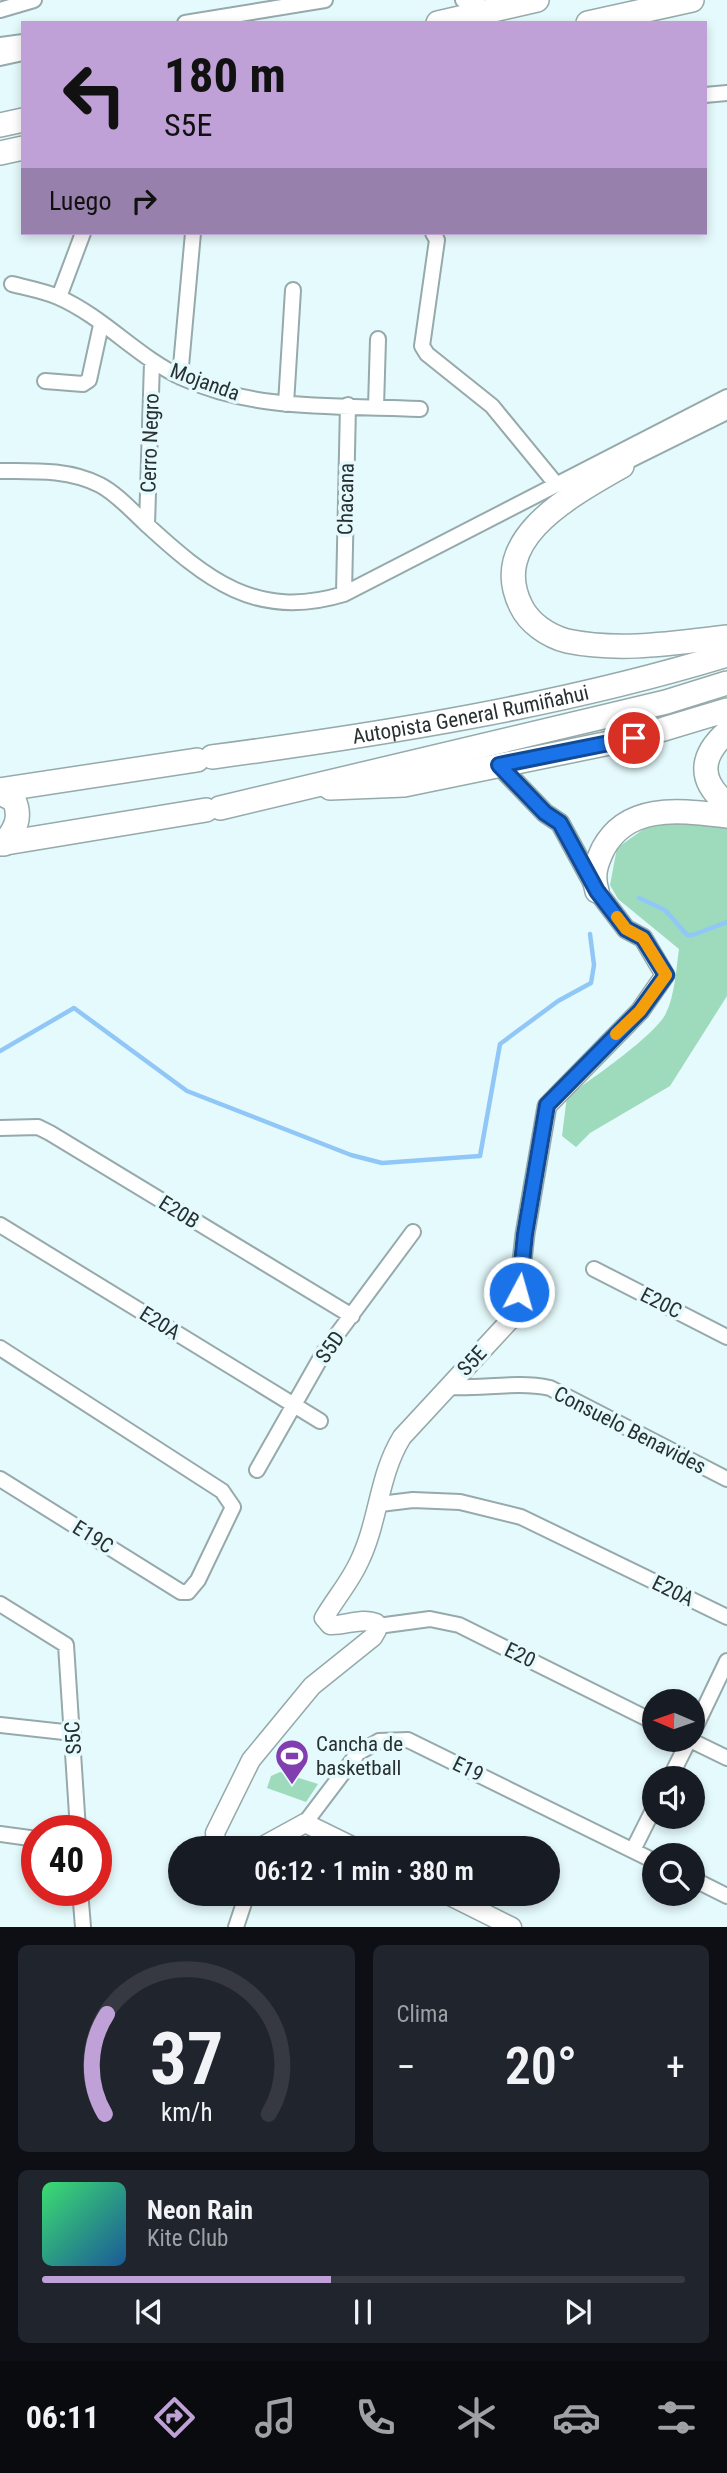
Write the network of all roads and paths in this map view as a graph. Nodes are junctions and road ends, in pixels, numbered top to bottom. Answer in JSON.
{"nodes":[{"id":1,"x":34,"y":0,"type":"edge"},
{"id":2,"x":325,"y":0,"type":"edge"},
{"id":3,"x":463,"y":0,"type":"edge"},
{"id":4,"x":537,"y":0,"type":"edge"},
{"id":5,"x":692,"y":0,"type":"edge"},
{"id":6,"x":0,"y":10,"type":"edge"},
{"id":7,"x":492,"y":10,"type":"junction"},
{"id":8,"x":197,"y":21,"type":"edge"},
{"id":9,"x":446,"y":21,"type":"edge"},
{"id":10,"x":597,"y":21,"type":"edge"},
{"id":11,"x":21,"y":42,"type":"edge"},
{"id":12,"x":0,"y":45,"type":"edge"},
{"id":13,"x":21,"y":53,"type":"edge"},
{"id":14,"x":0,"y":58,"type":"edge"},
{"id":15,"x":727,"y":93,"type":"edge"},
{"id":16,"x":707,"y":95,"type":"edge"},
{"id":17,"x":21,"y":120,"type":"edge"},
{"id":18,"x":0,"y":125,"type":"edge"},
{"id":19,"x":21,"y":148,"type":"edge"},
{"id":20,"x":0,"y":153,"type":"edge"},
{"id":21,"x":82,"y":235,"type":"edge"},
{"id":22,"x":193,"y":235,"type":"edge"},
{"id":23,"x":434,"y":235,"type":"edge"},
{"id":24,"x":12,"y":284,"type":"dead end"},
{"id":25,"x":293,"y":290,"type":"dead end"},
{"id":26,"x":59,"y":297,"type":"junction"},
{"id":27,"x":101,"y":325,"type":"junction"},
{"id":28,"x":378,"y":339,"type":"dead end"},
{"id":29,"x":152,"y":362,"type":"junction"},
{"id":30,"x":180,"y":377,"type":"junction"},
{"id":31,"x":46,"y":381,"type":"dead end"},
{"id":32,"x":727,"y":397,"type":"edge"},
{"id":33,"x":286,"y":404,"type":"junction"},
{"id":34,"x":348,"y":405,"type":"junction"},
{"id":35,"x":376,"y":407,"type":"junction"},
{"id":36,"x":420,"y":409,"type":"dead end"},
{"id":37,"x":727,"y":412,"type":"edge"},
{"id":38,"x":622,"y":466,"type":"junction"},
{"id":39,"x":0,"y":471,"type":"edge"},
{"id":40,"x":580,"y":473,"type":"junction"},
{"id":41,"x":556,"y":484,"type":"junction"},
{"id":42,"x":147,"y":525,"type":"junction"},
{"id":43,"x":344,"y":594,"type":"junction"},
{"id":44,"x":727,"y":637,"type":"edge"},
{"id":45,"x":727,"y":655,"type":"edge"},
{"id":46,"x":727,"y":683,"type":"edge"},
{"id":47,"x":727,"y":710,"type":"edge"},
{"id":48,"x":433,"y":722,"type":"junction"},
{"id":49,"x":727,"y":732,"type":"edge"},
{"id":50,"x":439,"y":756,"type":"junction"},
{"id":51,"x":499,"y":765,"type":"junction"},
{"id":52,"x":296,"y":789,"type":"junction"},
{"id":53,"x":0,"y":791,"type":"edge"},
{"id":54,"x":727,"y":803,"type":"edge"},
{"id":55,"x":727,"y":816,"type":"edge"},
{"id":56,"x":2,"y":844,"type":"edge"},
{"id":57,"x":583,"y":867,"type":"junction"},
{"id":58,"x":597,"y":891,"type":"junction"},
{"id":59,"x":0,"y":1128,"type":"edge"},
{"id":60,"x":0,"y":1225,"type":"edge"},
{"id":61,"x":413,"y":1231,"type":"dead end"},
{"id":62,"x":594,"y":1269,"type":"dead end"},
{"id":63,"x":352,"y":1316,"type":"junction"},
{"id":64,"x":727,"y":1337,"type":"edge"},
{"id":65,"x":0,"y":1348,"type":"edge"},
{"id":66,"x":448,"y":1387,"type":"junction"},
{"id":67,"x":293,"y":1405,"type":"junction"},
{"id":68,"x":320,"y":1421,"type":"dead end"},
{"id":69,"x":257,"y":1469,"type":"dead end"},
{"id":70,"x":0,"y":1479,"type":"edge"},
{"id":71,"x":727,"y":1479,"type":"edge"},
{"id":72,"x":380,"y":1504,"type":"junction"},
{"id":73,"x":0,"y":1604,"type":"edge"},
{"id":74,"x":727,"y":1618,"type":"edge"},
{"id":75,"x":377,"y":1626,"type":"junction"},
{"id":76,"x":727,"y":1661,"type":"edge"},
{"id":77,"x":705,"y":1707,"type":"edge"},
{"id":78,"x":642,"y":1716,"type":"edge"},
{"id":79,"x":0,"y":1725,"type":"edge"},
{"id":80,"x":73,"y":1733,"type":"junction"},
{"id":81,"x":705,"y":1747,"type":"edge"},
{"id":82,"x":727,"y":1758,"type":"edge"},
{"id":83,"x":77,"y":1815,"type":"edge"},
{"id":84,"x":305,"y":1823,"type":"junction"},
{"id":85,"x":644,"y":1829,"type":"edge"},
{"id":86,"x":0,"y":1834,"type":"edge"},
{"id":87,"x":215,"y":1836,"type":"edge"},
{"id":88,"x":280,"y":1836,"type":"edge"},
{"id":89,"x":332,"y":1836,"type":"edge"},
{"id":90,"x":21,"y":1837,"type":"edge"},
{"id":91,"x":633,"y":1850,"type":"junction"},
{"id":92,"x":642,"y":1855,"type":"edge"},
{"id":93,"x":705,"y":1885,"type":"edge"},
{"id":94,"x":727,"y":1896,"type":"edge"},
{"id":95,"x":81,"y":1906,"type":"edge"},
{"id":96,"x":243,"y":1906,"type":"edge"},
{"id":97,"x":470,"y":1906,"type":"edge"},
{"id":98,"x":83,"y":1927,"type":"edge"},
{"id":99,"x":236,"y":1927,"type":"edge"},
{"id":100,"x":512,"y":1927,"type":"edge"}],
"edges":[{"from":1,"to":6,"type":"street"},
{"from":2,"to":8,"type":"street"},
{"from":3,"to":7,"type":"street"},
{"from":4,"to":7,"type":"main road"},
{"from":5,"to":10,"type":"main road"},
{"from":7,"to":9,"type":"main road"},
{"from":11,"to":12,"type":"street"},
{"from":13,"to":14,"type":"street"},
{"from":15,"to":16,"type":"street"},
{"from":17,"to":18,"type":"main road"},
{"from":19,"to":20,"type":"main road"},
{"from":21,"to":26,"type":"street"},
{"from":22,"to":30,"type":"street"},
{"from":23,"to":41,"type":"street"},
{"from":24,"to":26,"type":"street","name":"Mojanda"},
{"from":25,"to":33,"type":"street"},
{"from":26,"to":27,"type":"street","name":"Mojanda"},
{"from":27,"to":29,"type":"street","name":"Mojanda"},
{"from":27,"to":31,"type":"street"},
{"from":28,"to":35,"type":"street"},
{"from":29,"to":30,"type":"street","name":"Mojanda"},
{"from":29,"to":42,"type":"street","name":"Cerro Negro"},
{"from":30,"to":33,"type":"street","name":"Mojanda"},
{"from":32,"to":40,"type":"street"},
{"from":33,"to":34,"type":"street","name":"Mojanda"},
{"from":34,"to":35,"type":"street","name":"Mojanda"},
{"from":34,"to":43,"type":"street","name":"Chacana"},
{"from":35,"to":36,"type":"street","name":"Mojanda"},
{"from":37,"to":38,"type":"street"},
{"from":38,"to":40,"type":"street"},
{"from":38,"to":44,"type":"main road"},
{"from":39,"to":42,"type":"street"},
{"from":40,"to":41,"type":"street"},
{"from":41,"to":43,"type":"street"},
{"from":42,"to":43,"type":"street"},
{"from":45,"to":48,"type":"main road","name":"Autopista General Rumiñahui"},
{"from":46,"to":50,"type":"main road","name":"Autopista General Rumiñahui"},
{"from":47,"to":51,"type":"main road"},
{"from":48,"to":50,"type":"main road"},
{"from":48,"to":53,"type":"main road","name":"Autopista General Rumiñahui"},
{"from":49,"to":54,"type":"main road"},
{"from":50,"to":52,"type":"main road","name":"Autopista General Rumiñahui"},
{"from":51,"to":52,"type":"main road"},
{"from":51,"to":57,"type":"street","name":"S5E"},
{"from":52,"to":56,"type":"main road","name":"Autopista General Rumiñahui"},
{"from":53,"to":56,"type":"main road"},
{"from":54,"to":57,"type":"main road"},
{"from":55,"to":58,"type":"main road"},
{"from":57,"to":58,"type":"street","name":"S5E"},
{"from":58,"to":66,"type":"street","name":"S5E"},
{"from":59,"to":63,"type":"street","name":"E20B"},
{"from":60,"to":67,"type":"street","name":"E20A"},
{"from":61,"to":63,"type":"street","name":"S5D"},
{"from":62,"to":64,"type":"street","name":"E20C"},
{"from":63,"to":67,"type":"street","name":"S5D"},
{"from":65,"to":70,"type":"street","name":"E19C"},
{"from":66,"to":71,"type":"street","name":"Consuelo Benavides"},
{"from":66,"to":72,"type":"street","name":"S5E"},
{"from":67,"to":68,"type":"street","name":"E20A"},
{"from":67,"to":69,"type":"street","name":"S5D"},
{"from":72,"to":74,"type":"street","name":"E20A"},
{"from":72,"to":75,"type":"street","name":"S5E"},
{"from":73,"to":80,"type":"street","name":"S5C"},
{"from":75,"to":78,"type":"street","name":"E20"},
{"from":75,"to":87,"type":"street"},
{"from":76,"to":77,"type":"street"},
{"from":79,"to":80,"type":"street"},
{"from":80,"to":83,"type":"street","name":"S5C"},
{"from":81,"to":82,"type":"street"},
{"from":84,"to":88,"type":"street"},
{"from":84,"to":89,"type":"street"},
{"from":84,"to":91,"type":"street","name":"E19"},
{"from":85,"to":91,"type":"street"},
{"from":86,"to":90,"type":"street"},
{"from":91,"to":92,"type":"street","name":"E19"},
{"from":93,"to":94,"type":"street"},
{"from":95,"to":98,"type":"street"},
{"from":96,"to":99,"type":"street"},
{"from":97,"to":100,"type":"street"}]}
